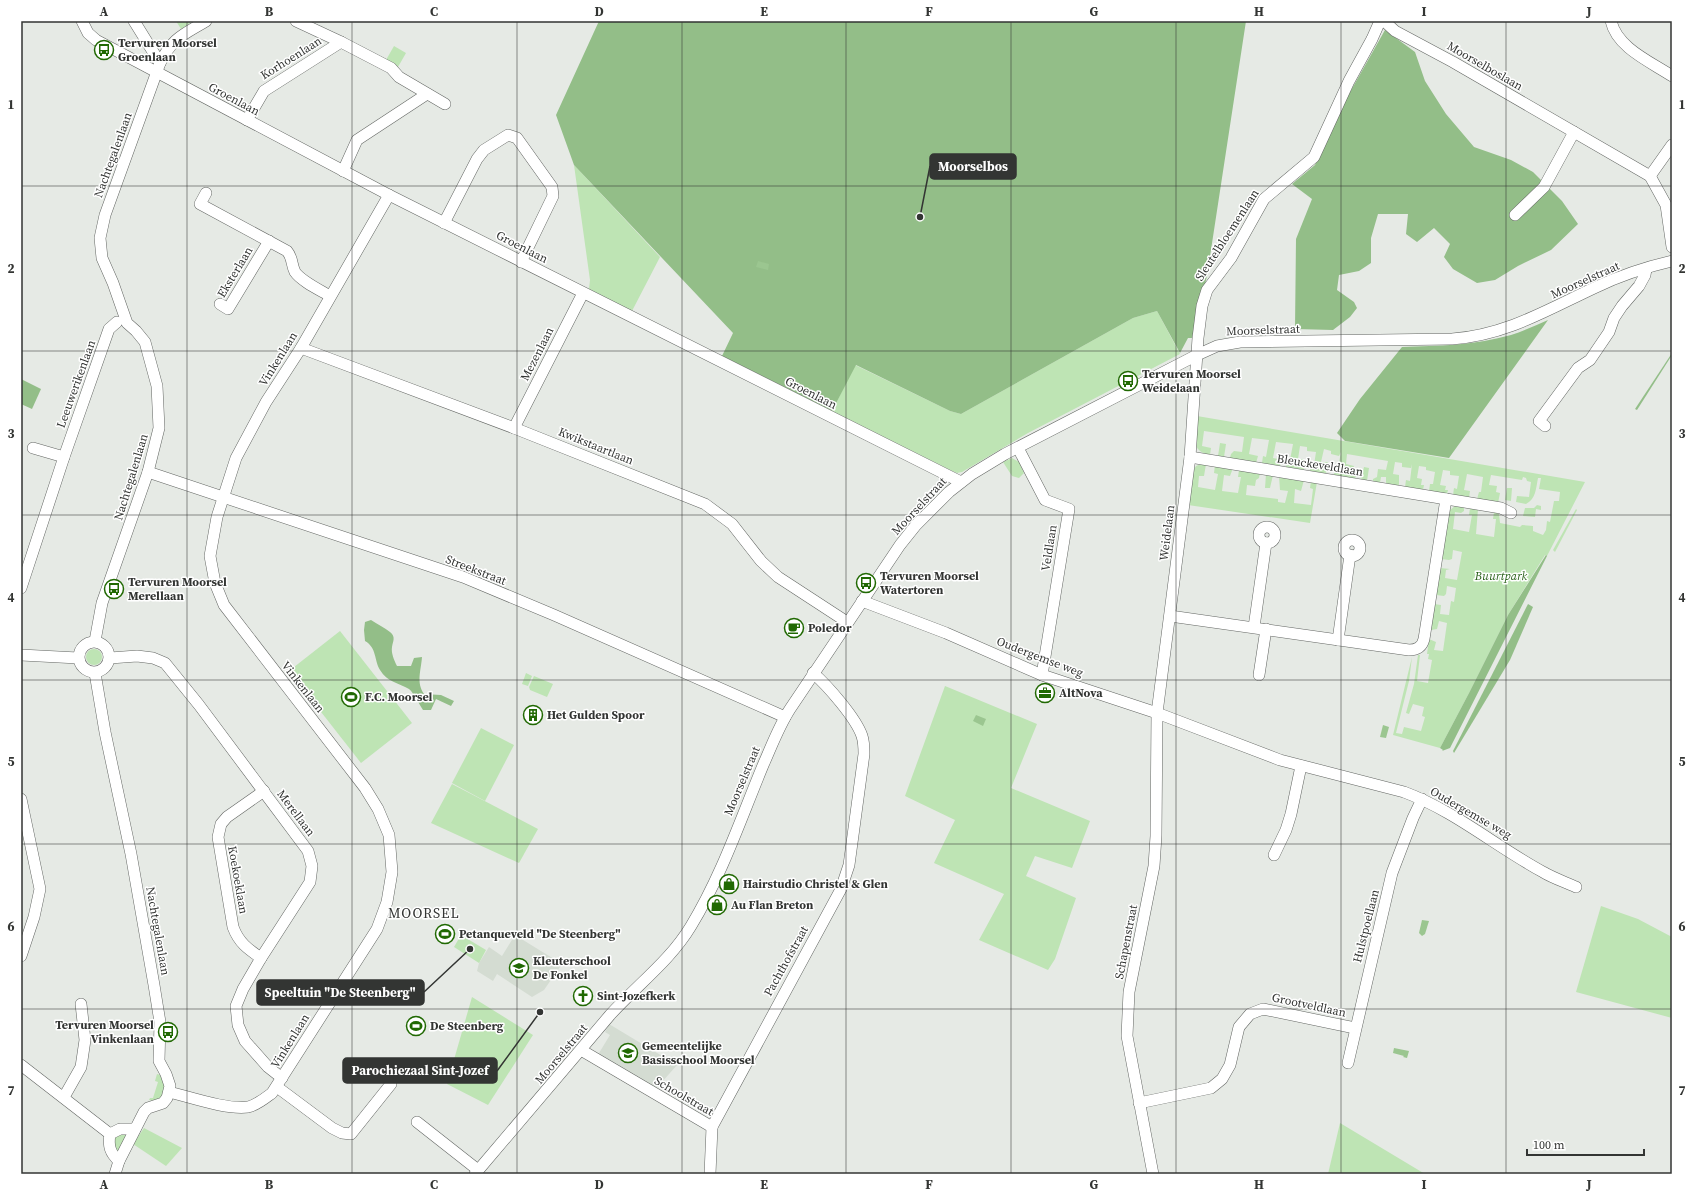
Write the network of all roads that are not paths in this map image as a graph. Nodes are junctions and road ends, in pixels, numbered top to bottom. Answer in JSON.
{"nodes":[{"id":1,"x":82,"y":21,"type":"edge"},
{"id":2,"x":134,"y":21,"type":"edge"},
{"id":3,"x":206,"y":21,"type":"edge"},
{"id":4,"x":296,"y":21,"type":"edge"},
{"id":5,"x":1380,"y":21,"type":"edge"},
{"id":6,"x":1384,"y":21,"type":"edge"},
{"id":7,"x":1611,"y":21,"type":"edge"},
{"id":8,"x":341,"y":42,"type":"junction"},
{"id":9,"x":158,"y":67,"type":"junction"},
{"id":10,"x":1672,"y":76,"type":"edge"},
{"id":11,"x":427,"y":94,"type":"junction"},
{"id":12,"x":445,"y":104,"type":"dead end"},
{"id":13,"x":247,"y":120,"type":"junction"},
{"id":14,"x":1574,"y":132,"type":"junction"},
{"id":15,"x":1672,"y":145,"type":"edge"},
{"id":16,"x":343,"y":171,"type":"junction"},
{"id":17,"x":1650,"y":176,"type":"junction"},
{"id":18,"x":206,"y":193,"type":"dead end"},
{"id":19,"x":389,"y":195,"type":"junction"},
{"id":20,"x":1515,"y":216,"type":"dead end"},
{"id":21,"x":444,"y":223,"type":"junction"},
{"id":22,"x":269,"y":242,"type":"junction"},
{"id":23,"x":1672,"y":247,"type":"edge"},
{"id":24,"x":1672,"y":261,"type":"edge"},
{"id":25,"x":522,"y":262,"type":"junction"},
{"id":26,"x":1646,"y":268,"type":"junction"},
{"id":27,"x":583,"y":293,"type":"junction"},
{"id":28,"x":330,"y":296,"type":"junction"},
{"id":29,"x":220,"y":304,"type":"dead end"},
{"id":30,"x":122,"y":323,"type":"junction"},
{"id":31,"x":301,"y":348,"type":"junction"},
{"id":32,"x":1197,"y":355,"type":"junction"},
{"id":33,"x":1545,"y":426,"type":"dead end"},
{"id":34,"x":514,"y":428,"type":"junction"},
{"id":35,"x":33,"y":448,"type":"dead end"},
{"id":36,"x":1018,"y":448,"type":"junction"},
{"id":37,"x":64,"y":457,"type":"junction"},
{"id":38,"x":1190,"y":457,"type":"junction"},
{"id":39,"x":148,"y":472,"type":"junction"},
{"id":40,"x":961,"y":482,"type":"junction"},
{"id":41,"x":223,"y":496,"type":"junction"},
{"id":42,"x":1446,"y":499,"type":"junction"},
{"id":43,"x":1511,"y":513,"type":"dead end"},
{"id":44,"x":1266,"y":543,"type":"dead end"},
{"id":45,"x":1350,"y":555,"type":"dead end"},
{"id":46,"x":21,"y":588,"type":"edge"},
{"id":47,"x":862,"y":601,"type":"junction"},
{"id":48,"x":1170,"y":616,"type":"junction"},
{"id":49,"x":847,"y":622,"type":"junction"},
{"id":50,"x":1254,"y":627,"type":"junction"},
{"id":51,"x":1266,"y":629,"type":"junction"},
{"id":52,"x":1338,"y":640,"type":"junction"},
{"id":53,"x":95,"y":642,"type":"junction"},
{"id":54,"x":21,"y":655,"type":"edge"},
{"id":55,"x":78,"y":658,"type":"junction"},
{"id":56,"x":110,"y":658,"type":"junction"},
{"id":57,"x":95,"y":673,"type":"junction"},
{"id":58,"x":813,"y":673,"type":"junction"},
{"id":59,"x":1042,"y":675,"type":"junction"},
{"id":60,"x":1259,"y":675,"type":"dead end"},
{"id":61,"x":1157,"y":713,"type":"junction"},
{"id":62,"x":785,"y":716,"type":"junction"},
{"id":63,"x":1300,"y":766,"type":"junction"},
{"id":64,"x":264,"y":791,"type":"junction"},
{"id":65,"x":1422,"y":799,"type":"junction"},
{"id":66,"x":21,"y":804,"type":"edge"},
{"id":67,"x":1274,"y":855,"type":"dead end"},
{"id":68,"x":1576,"y":887,"type":"dead end"},
{"id":69,"x":21,"y":956,"type":"edge"},
{"id":70,"x":261,"y":958,"type":"junction"},
{"id":71,"x":81,"y":1004,"type":"dead end"},
{"id":72,"x":1355,"y":1028,"type":"junction"},
{"id":73,"x":581,"y":1050,"type":"junction"},
{"id":74,"x":1348,"y":1063,"type":"dead end"},
{"id":75,"x":21,"y":1065,"type":"edge"},
{"id":76,"x":280,"y":1082,"type":"junction"},
{"id":77,"x":391,"y":1084,"type":"dead end"},
{"id":78,"x":169,"y":1092,"type":"junction"},
{"id":79,"x":64,"y":1097,"type":"junction"},
{"id":80,"x":1139,"y":1102,"type":"junction"},
{"id":81,"x":417,"y":1122,"type":"dead end"},
{"id":82,"x":712,"y":1127,"type":"junction"},
{"id":83,"x":135,"y":1129,"type":"junction"},
{"id":84,"x":110,"y":1134,"type":"junction"},
{"id":85,"x":119,"y":1161,"type":"junction"},
{"id":86,"x":477,"y":1172,"type":"edge"},
{"id":87,"x":115,"y":1174,"type":"edge"},
{"id":88,"x":710,"y":1174,"type":"edge"},
{"id":89,"x":1153,"y":1174,"type":"edge"}],
"edges":[{"from":1,"to":9,"type":"street","name":"Groenlaan"},
{"from":2,"to":9,"type":"street"},
{"from":3,"to":9,"type":"street","name":"Nachtegalenlaan"},
{"from":4,"to":8,"type":"street","name":"Korhoenlaan"},
{"from":5,"to":32,"type":"street","name":"Sleutelbloemenlaan"},
{"from":6,"to":14,"type":"street","name":"Moorselboslaan"},
{"from":7,"to":10,"type":"street"},
{"from":8,"to":11,"type":"street","name":"Korhoenlaan"},
{"from":8,"to":13,"type":"street","name":"Korhoenlaan"},
{"from":9,"to":13,"type":"street","name":"Groenlaan"},
{"from":9,"to":30,"type":"street","name":"Nachtegalenlaan"},
{"from":11,"to":12,"type":"street","name":"Korhoenlaan"},
{"from":11,"to":16,"type":"street"},
{"from":13,"to":16,"type":"street","name":"Groenlaan"},
{"from":14,"to":17,"type":"street","name":"Moorselboslaan"},
{"from":14,"to":20,"type":"street"},
{"from":15,"to":17,"type":"street"},
{"from":16,"to":19,"type":"street","name":"Groenlaan"},
{"from":17,"to":23,"type":"street"},
{"from":18,"to":22,"type":"street"},
{"from":19,"to":21,"type":"street","name":"Groenlaan"},
{"from":19,"to":28,"type":"street","name":"Vinkenlaan"},
{"from":21,"to":25,"type":"street","name":"Groenlaan"},
{"from":21,"to":25,"type":"street"},
{"from":22,"to":28,"type":"street"},
{"from":22,"to":29,"type":"street","name":"Eksterlaan"},
{"from":24,"to":26,"type":"street","name":"Moorselstraat"},
{"from":25,"to":27,"type":"street","name":"Groenlaan"},
{"from":26,"to":32,"type":"street","name":"Moorselstraat"},
{"from":26,"to":33,"type":"street"},
{"from":27,"to":34,"type":"street","name":"Mezenlaan"},
{"from":27,"to":40,"type":"street","name":"Groenlaan"},
{"from":28,"to":31,"type":"street","name":"Vinkenlaan"},
{"from":30,"to":37,"type":"street","name":"Leeuwerikenlaan"},
{"from":30,"to":39,"type":"street","name":"Nachtegalenlaan"},
{"from":31,"to":34,"type":"street","name":"Kwikstaartlaan"},
{"from":31,"to":41,"type":"street","name":"Vinkenlaan"},
{"from":32,"to":36,"type":"street","name":"Moorselstraat"},
{"from":32,"to":38,"type":"street","name":"Weidelaan"},
{"from":34,"to":49,"type":"street","name":"Kwikstaartlaan"},
{"from":35,"to":37,"type":"street"},
{"from":36,"to":40,"type":"street","name":"Moorselstraat"},
{"from":36,"to":59,"type":"street","name":"Veldlaan"},
{"from":37,"to":46,"type":"street","name":"Leeuwerikenlaan"},
{"from":38,"to":42,"type":"street","name":"Bleuckeveldlaan"},
{"from":38,"to":48,"type":"street","name":"Weidelaan"},
{"from":39,"to":41,"type":"street","name":"Streekstraat"},
{"from":39,"to":53,"type":"street","name":"Nachtegalenlaan"},
{"from":40,"to":47,"type":"street","name":"Moorselstraat"},
{"from":41,"to":62,"type":"street","name":"Streekstraat"},
{"from":41,"to":76,"type":"street","name":"Vinkenlaan"},
{"from":42,"to":43,"type":"street","name":"Bleuckeveldlaan"},
{"from":42,"to":52,"type":"street"},
{"from":44,"to":50,"type":"street"},
{"from":45,"to":52,"type":"street"},
{"from":47,"to":49,"type":"street","name":"Moorselstraat"},
{"from":47,"to":59,"type":"street","name":"Oudergemse weg"},
{"from":48,"to":50,"type":"street"},
{"from":48,"to":61,"type":"street","name":"Weidelaan"},
{"from":49,"to":58,"type":"street","name":"Moorselstraat"},
{"from":50,"to":51,"type":"street"},
{"from":51,"to":52,"type":"street"},
{"from":51,"to":60,"type":"street"},
{"from":53,"to":55,"type":"street"},
{"from":53,"to":56,"type":"street"},
{"from":54,"to":55,"type":"street"},
{"from":55,"to":57,"type":"street"},
{"from":56,"to":57,"type":"street"},
{"from":56,"to":64,"type":"street","name":"Merellaan"},
{"from":57,"to":78,"type":"street","name":"Nachtegalenlaan"},
{"from":58,"to":62,"type":"street","name":"Moorselstraat"},
{"from":58,"to":82,"type":"street","name":"Pachthofstraat"},
{"from":59,"to":61,"type":"street","name":"Oudergemse weg"},
{"from":61,"to":63,"type":"street","name":"Oudergemse weg"},
{"from":61,"to":80,"type":"street","name":"Schapenstraat"},
{"from":62,"to":73,"type":"street","name":"Moorselstraat"},
{"from":63,"to":65,"type":"street","name":"Oudergemse weg"},
{"from":63,"to":67,"type":"street"},
{"from":64,"to":70,"type":"street","name":"Merellaan"},
{"from":64,"to":70,"type":"street","name":"Koekoeklaan"},
{"from":65,"to":68,"type":"street","name":"Oudergemse weg"},
{"from":65,"to":72,"type":"street","name":"Hulstpoellaan"},
{"from":66,"to":69,"type":"street"},
{"from":70,"to":76,"type":"street","name":"Merellaan"},
{"from":71,"to":79,"type":"street"},
{"from":72,"to":74,"type":"street","name":"Hulstpoellaan"},
{"from":72,"to":80,"type":"street","name":"Grootveldlaan"},
{"from":73,"to":82,"type":"street","name":"Schoolstraat"},
{"from":73,"to":86,"type":"street","name":"Moorselstraat"},
{"from":75,"to":79,"type":"street"},
{"from":76,"to":77,"type":"street","name":"Merellaan"},
{"from":76,"to":78,"type":"street","name":"Vinkenlaan"},
{"from":78,"to":83,"type":"street"},
{"from":79,"to":84,"type":"street"},
{"from":80,"to":89,"type":"street","name":"Schapenstraat"},
{"from":81,"to":86,"type":"street"},
{"from":82,"to":88,"type":"street","name":"Pachthofstraat"},
{"from":83,"to":84,"type":"street"},
{"from":83,"to":85,"type":"street"},
{"from":84,"to":85,"type":"street"},
{"from":85,"to":87,"type":"street"}]}
